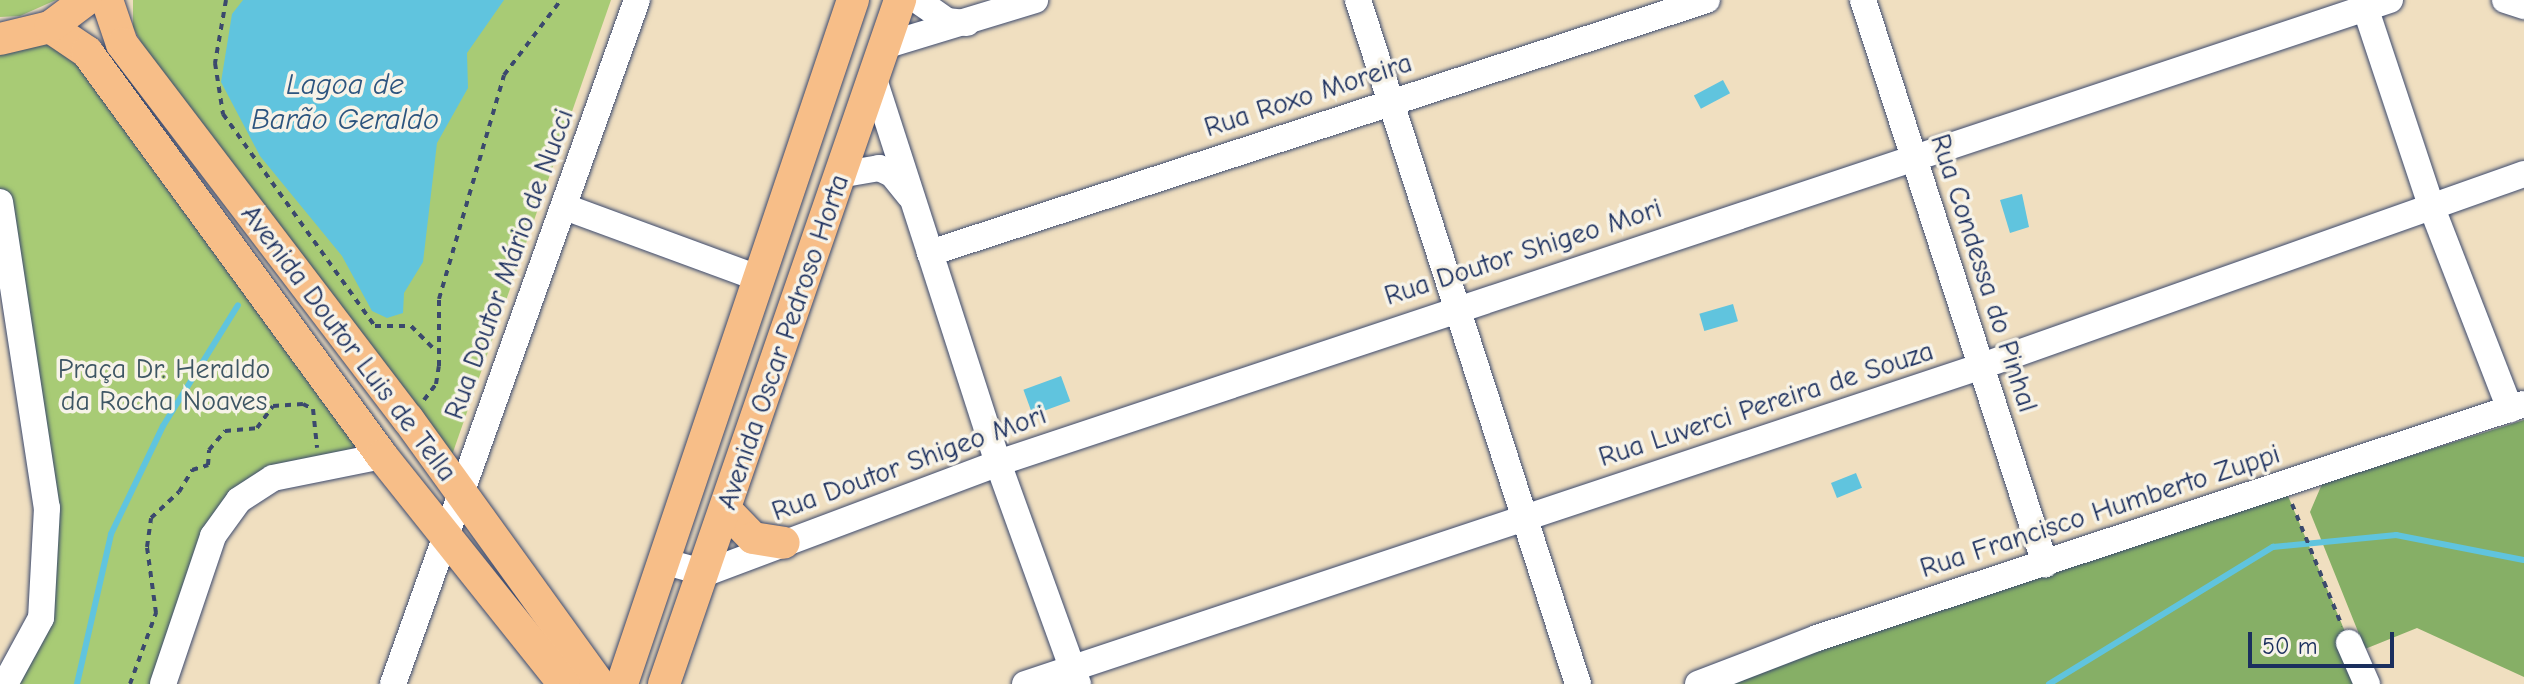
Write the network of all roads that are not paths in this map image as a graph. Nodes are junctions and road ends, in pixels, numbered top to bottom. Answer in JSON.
{"nodes":[{"id":1,"x":86,"y":0,"type":"edge"},
{"id":2,"x":107,"y":0,"type":"edge"},
{"id":3,"x":637,"y":0,"type":"edge"},
{"id":4,"x":853,"y":0,"type":"edge"},
{"id":5,"x":900,"y":0,"type":"edge"},
{"id":6,"x":917,"y":0,"type":"edge"},
{"id":7,"x":1035,"y":0,"type":"edge"},
{"id":8,"x":1358,"y":0,"type":"edge"},
{"id":9,"x":1707,"y":0,"type":"edge"},
{"id":10,"x":1863,"y":0,"type":"edge"},
{"id":11,"x":2505,"y":0,"type":"edge"},
{"id":12,"x":2378,"y":5,"type":"edge"},
{"id":13,"x":2524,"y":6,"type":"edge"},
{"id":14,"x":970,"y":23,"type":"junction"},
{"id":15,"x":50,"y":27,"type":"junction"},
{"id":16,"x":0,"y":39,"type":"edge"},
{"id":17,"x":884,"y":46,"type":"junction"},
{"id":18,"x":873,"y":76,"type":"junction"},
{"id":19,"x":1389,"y":102,"type":"junction"},
{"id":20,"x":1914,"y":158,"type":"junction"},
{"id":21,"x":2524,"y":174,"type":"edge"},
{"id":22,"x":839,"y":175,"type":"junction"},
{"id":23,"x":0,"y":202,"type":"edge"},
{"id":24,"x":915,"y":202,"type":"junction"},
{"id":25,"x":565,"y":207,"type":"junction"},
{"id":26,"x":2432,"y":208,"type":"junction"},
{"id":27,"x":930,"y":253,"type":"junction"},
{"id":28,"x":758,"y":278,"type":"junction"},
{"id":29,"x":1456,"y":307,"type":"junction"},
{"id":30,"x":12,"y":363,"type":"edge"},
{"id":31,"x":1979,"y":367,"type":"junction"},
{"id":32,"x":2517,"y":406,"type":"edge"},
{"id":33,"x":382,"y":456,"type":"junction"},
{"id":34,"x":998,"y":463,"type":"junction"},
{"id":35,"x":461,"y":493,"type":"junction"},
{"id":36,"x":727,"y":511,"type":"junction"},
{"id":37,"x":1523,"y":519,"type":"junction"},
{"id":38,"x":446,"y":536,"type":"junction"},
{"id":39,"x":784,"y":543,"type":"junction"},
{"id":40,"x":666,"y":562,"type":"junction"},
{"id":41,"x":2045,"y":564,"type":"junction"},
{"id":42,"x":706,"y":573,"type":"junction"},
{"id":43,"x":640,"y":632,"type":"junction"},
{"id":44,"x":2349,"y":643,"type":"road end"},
{"id":45,"x":578,"y":654,"type":"junction"},
{"id":46,"x":1075,"y":676,"type":"edge"},
{"id":47,"x":5,"y":684,"type":"edge"},
{"id":48,"x":163,"y":684,"type":"edge"},
{"id":49,"x":393,"y":684,"type":"edge"},
{"id":50,"x":564,"y":684,"type":"edge"},
{"id":51,"x":599,"y":684,"type":"edge"},
{"id":52,"x":622,"y":684,"type":"edge"},
{"id":53,"x":664,"y":684,"type":"edge"},
{"id":54,"x":1025,"y":684,"type":"edge"},
{"id":55,"x":1578,"y":684,"type":"edge"},
{"id":56,"x":1698,"y":684,"type":"edge"},
{"id":57,"x":2367,"y":684,"type":"edge"}],
"edges":[{"from":1,"to":15,"type":"main road"},
{"from":2,"to":35,"type":"main road","name":"Avenida Doutor Luis de Tella"},
{"from":3,"to":25,"type":"street","name":"Rua Doutor Mário de Nucci"},
{"from":4,"to":28,"type":"main road","name":"Avenida Oscar Pedroso Horta"},
{"from":5,"to":17,"type":"main road","name":"Avenida Oscar Pedroso Horta"},
{"from":6,"to":14,"type":"street"},
{"from":7,"to":14,"type":"street"},
{"from":8,"to":19,"type":"street"},
{"from":9,"to":19,"type":"street","name":"Rua Roxo Moreira"},
{"from":10,"to":20,"type":"street","name":"Rua Condessa do Pinhal"},
{"from":11,"to":13,"type":"street"},
{"from":12,"to":20,"type":"street","name":"Rua Doutor Shigeo Mori"},
{"from":12,"to":26,"type":"street"},
{"from":14,"to":17,"type":"street"},
{"from":15,"to":16,"type":"main road"},
{"from":15,"to":33,"type":"main road","name":"Avenida Doutor Luis de Tella"},
{"from":17,"to":18,"type":"main road","name":"Avenida Oscar Pedroso Horta"},
{"from":18,"to":22,"type":"main road","name":"Avenida Oscar Pedroso Horta"},
{"from":18,"to":24,"type":"street"},
{"from":19,"to":27,"type":"street","name":"Rua Roxo Moreira"},
{"from":19,"to":29,"type":"street"},
{"from":20,"to":29,"type":"street","name":"Rua Doutor Shigeo Mori"},
{"from":20,"to":31,"type":"street","name":"Rua Condessa do Pinhal"},
{"from":21,"to":26,"type":"street","name":"Rua Luverci Pereira de Souza"},
{"from":22,"to":24,"type":"street"},
{"from":22,"to":36,"type":"main road","name":"Avenida Oscar Pedroso Horta"},
{"from":23,"to":30,"type":"street"},
{"from":24,"to":27,"type":"street"},
{"from":25,"to":28,"type":"street"},
{"from":25,"to":35,"type":"street","name":"Rua Doutor Mário de Nucci"},
{"from":26,"to":31,"type":"street","name":"Rua Luverci Pereira de Souza"},
{"from":26,"to":32,"type":"street"},
{"from":27,"to":34,"type":"street"},
{"from":28,"to":40,"type":"main road","name":"Avenida Oscar Pedroso Horta"},
{"from":29,"to":34,"type":"street","name":"Rua Doutor Shigeo Mori"},
{"from":29,"to":37,"type":"street"},
{"from":30,"to":47,"type":"street"},
{"from":31,"to":37,"type":"street","name":"Rua Luverci Pereira de Souza"},
{"from":31,"to":41,"type":"street","name":"Rua Condessa do Pinhal"},
{"from":32,"to":41,"type":"street","name":"Rua Francisco Humberto Zuppi"},
{"from":33,"to":38,"type":"main road","name":"Avenida Doutor Luis de Tella"},
{"from":33,"to":48,"type":"street"},
{"from":34,"to":39,"type":"street","name":"Rua Doutor Shigeo Mori"},
{"from":34,"to":46,"type":"street"},
{"from":35,"to":38,"type":"street","name":"Rua Doutor Mário de Nucci"},
{"from":35,"to":45,"type":"main road","name":"Avenida Doutor Luis de Tella"},
{"from":36,"to":39,"type":"main road"},
{"from":36,"to":42,"type":"main road","name":"Avenida Oscar Pedroso Horta"},
{"from":37,"to":46,"type":"street","name":"Rua Luverci Pereira de Souza"},
{"from":37,"to":55,"type":"street"},
{"from":38,"to":49,"type":"street","name":"Rua Doutor Mário de Nucci"},
{"from":38,"to":50,"type":"main road","name":"Avenida Doutor Luis de Tella"},
{"from":39,"to":42,"type":"street","name":"Rua Doutor Shigeo Mori"},
{"from":40,"to":42,"type":"street"},
{"from":40,"to":43,"type":"main road","name":"Avenida Oscar Pedroso Horta"},
{"from":41,"to":56,"type":"street","name":"Rua Francisco Humberto Zuppi"},
{"from":42,"to":53,"type":"main road","name":"Avenida Oscar Pedroso Horta"},
{"from":43,"to":45,"type":"main road"},
{"from":43,"to":52,"type":"main road","name":"Avenida Oscar Pedroso Horta"},
{"from":44,"to":57,"type":"street"},
{"from":45,"to":51,"type":"main road","name":"Avenida Doutor Luis de Tella"},
{"from":46,"to":54,"type":"street","name":"Rua Luverci Pereira de Souza"}]}
